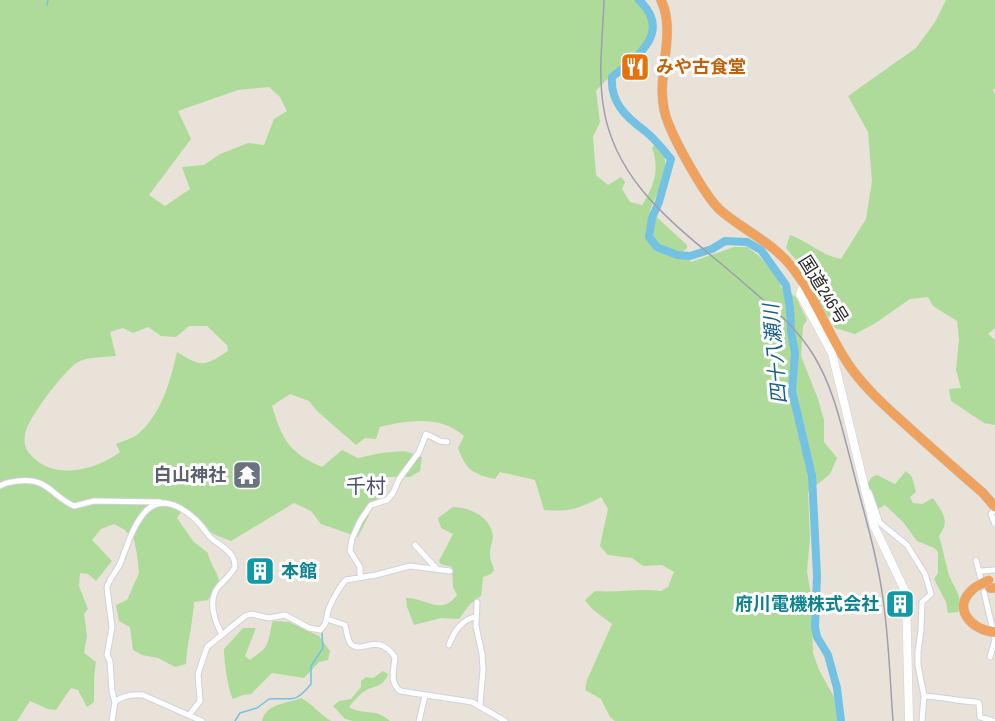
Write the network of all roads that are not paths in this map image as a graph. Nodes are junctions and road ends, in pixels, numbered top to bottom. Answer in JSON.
{"nodes":[{"id":1,"x":661,"y":0,"type":"edge"},
{"id":2,"x":803,"y":285,"type":"junction"},
{"id":3,"x":447,"y":442,"type":"dead end"},
{"id":4,"x":864,"y":483,"type":"junction"},
{"id":5,"x":0,"y":486,"type":"edge"},
{"id":6,"x":162,"y":502,"type":"junction"},
{"id":7,"x":995,"y":508,"type":"edge"},
{"id":8,"x":995,"y":524,"type":"edge"},
{"id":9,"x":415,"y":545,"type":"dead end"},
{"id":10,"x":976,"y":560,"type":"dead end"},
{"id":11,"x":437,"y":568,"type":"junction"},
{"id":12,"x":995,"y":570,"type":"edge"},
{"id":13,"x":450,"y":571,"type":"dead end"},
{"id":14,"x":980,"y":571,"type":"junction"},
{"id":15,"x":360,"y":576,"type":"junction"},
{"id":16,"x":989,"y":584,"type":"edge"},
{"id":17,"x":477,"y":602,"type":"dead end"},
{"id":18,"x":476,"y":616,"type":"junction"},
{"id":19,"x":327,"y":619,"type":"junction"},
{"id":20,"x":995,"y":627,"type":"edge"},
{"id":21,"x":995,"y":632,"type":"edge"},
{"id":22,"x":222,"y":633,"type":"junction"},
{"id":23,"x":995,"y":640,"type":"edge"},
{"id":24,"x":449,"y":645,"type":"dead end"},
{"id":25,"x":990,"y":657,"type":"dead end"},
{"id":26,"x":425,"y":696,"type":"junction"},
{"id":27,"x":924,"y":696,"type":"junction"},
{"id":28,"x":115,"y":702,"type":"junction"},
{"id":29,"x":480,"y":705,"type":"junction"},
{"id":30,"x":190,"y":714,"type":"junction"},
{"id":31,"x":112,"y":721,"type":"edge"},
{"id":32,"x":202,"y":721,"type":"edge"},
{"id":33,"x":419,"y":721,"type":"edge"},
{"id":34,"x":505,"y":721,"type":"edge"},
{"id":35,"x":909,"y":721,"type":"edge"},
{"id":36,"x":922,"y":721,"type":"edge"},
{"id":37,"x":993,"y":721,"type":"edge"}],
"edges":[{"from":1,"to":2,"type":"highway","name":"国道246号"},
{"from":2,"to":4,"type":"street"},
{"from":2,"to":7,"type":"highway","name":"国道246号"},
{"from":3,"to":15,"type":"street"},
{"from":4,"to":27,"type":"street"},
{"from":4,"to":35,"type":"street"},
{"from":5,"to":6,"type":"street"},
{"from":6,"to":22,"type":"street"},
{"from":6,"to":28,"type":"street"},
{"from":7,"to":8,"type":"street"},
{"from":9,"to":11,"type":"street"},
{"from":10,"to":14,"type":"street"},
{"from":11,"to":13,"type":"street"},
{"from":11,"to":15,"type":"street"},
{"from":12,"to":14,"type":"street"},
{"from":14,"to":16,"type":"street"},
{"from":15,"to":19,"type":"street"},
{"from":16,"to":20,"type":"highway"},
{"from":16,"to":21,"type":"highway","bridge":true},
{"from":16,"to":23,"type":"street"},
{"from":17,"to":18,"type":"street"},
{"from":18,"to":24,"type":"street"},
{"from":18,"to":29,"type":"street"},
{"from":19,"to":22,"type":"street"},
{"from":19,"to":26,"type":"street"},
{"from":22,"to":30,"type":"street"},
{"from":23,"to":25,"type":"street"},
{"from":26,"to":29,"type":"street"},
{"from":26,"to":33,"type":"street"},
{"from":27,"to":36,"type":"street"},
{"from":27,"to":37,"type":"street"},
{"from":28,"to":30,"type":"street"},
{"from":28,"to":31,"type":"street"},
{"from":29,"to":34,"type":"street"},
{"from":30,"to":32,"type":"street"}]}
